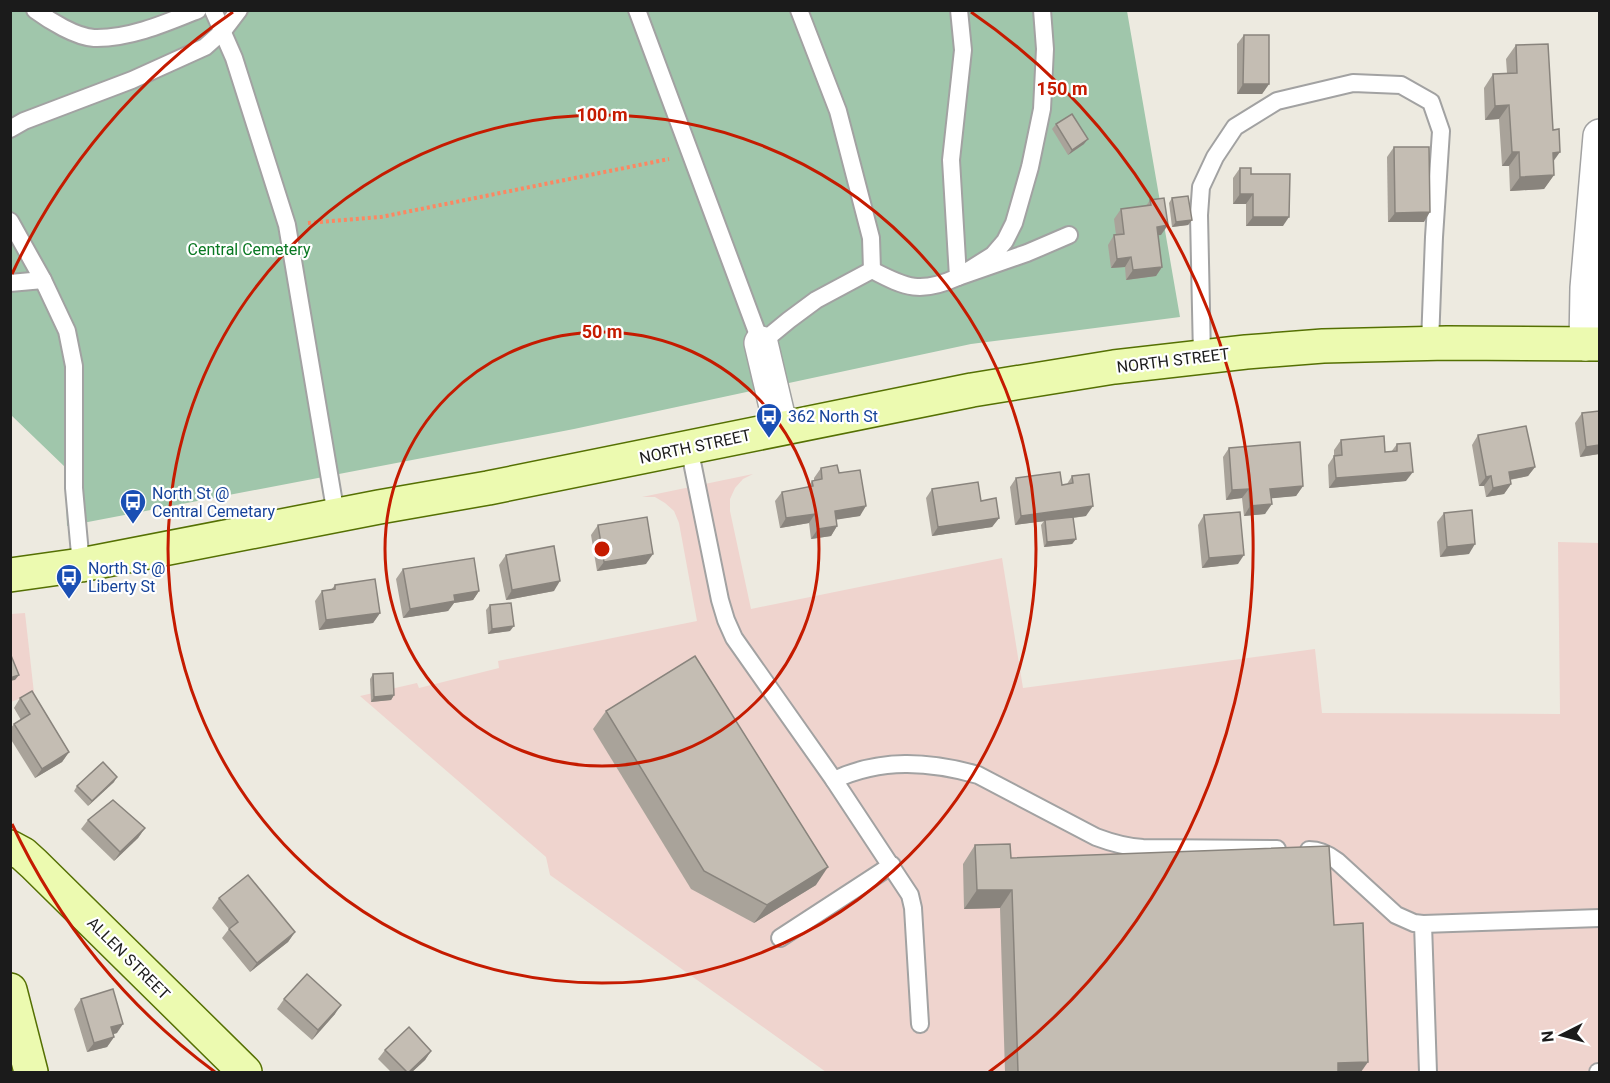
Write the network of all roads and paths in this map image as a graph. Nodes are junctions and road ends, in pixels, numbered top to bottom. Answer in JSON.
{"nodes":[{"id":1,"x":35,"y":10,"type":"edge"},
{"id":2,"x":198,"y":10,"type":"edge"},
{"id":3,"x":213,"y":10,"type":"edge"},
{"id":4,"x":239,"y":10,"type":"edge"},
{"id":5,"x":637,"y":10,"type":"edge"},
{"id":6,"x":799,"y":10,"type":"edge"},
{"id":7,"x":958,"y":10,"type":"edge"},
{"id":8,"x":1042,"y":10,"type":"edge"},
{"id":9,"x":223,"y":31,"type":"junction"},
{"id":10,"x":10,"y":129,"type":"edge"},
{"id":11,"x":1599,"y":136,"type":"edge"},
{"id":12,"x":690,"y":154,"type":"junction"},
{"id":13,"x":10,"y":221,"type":"edge"},
{"id":14,"x":287,"y":225,"type":"junction"},
{"id":15,"x":1069,"y":235,"type":"dead end"},
{"id":16,"x":872,"y":270,"type":"junction"},
{"id":17,"x":958,"y":277,"type":"junction"},
{"id":18,"x":43,"y":280,"type":"junction"},
{"id":19,"x":10,"y":283,"type":"edge"},
{"id":20,"x":761,"y":343,"type":"junction"},
{"id":21,"x":1430,"y":343,"type":"junction"},
{"id":22,"x":1593,"y":344,"type":"edge"},
{"id":23,"x":1202,"y":356,"type":"junction"},
{"id":24,"x":781,"y":428,"type":"junction"},
{"id":25,"x":689,"y":447,"type":"junction"},
{"id":26,"x":336,"y":515,"type":"junction"},
{"id":27,"x":81,"y":565,"type":"junction"},
{"id":28,"x":10,"y":574,"type":"edge"},
{"id":29,"x":834,"y":780,"type":"junction"},
{"id":30,"x":10,"y":847,"type":"edge"},
{"id":31,"x":891,"y":865,"type":"junction"},
{"id":32,"x":1599,"y":918,"type":"edge"},
{"id":33,"x":1423,"y":924,"type":"junction"},
{"id":34,"x":780,"y":938,"type":"dead end"},
{"id":35,"x":10,"y":990,"type":"edge"},
{"id":36,"x":920,"y":1024,"type":"dead end"},
{"id":37,"x":22,"y":1055,"type":"edge"},
{"id":38,"x":245,"y":1072,"type":"edge"},
{"id":39,"x":1428,"y":1072,"type":"edge"}],
"edges":[{"from":1,"to":2,"type":"lane"},
{"from":3,"to":9,"type":"lane"},
{"from":4,"to":9,"type":"lane"},
{"from":5,"to":12,"type":"lane"},
{"from":6,"to":16,"type":"lane"},
{"from":7,"to":17,"type":"lane"},
{"from":8,"to":17,"type":"lane"},
{"from":9,"to":10,"type":"lane"},
{"from":9,"to":14,"type":"lane"},
{"from":11,"to":22,"type":"street"},
{"from":12,"to":14,"type":"path"},
{"from":12,"to":20,"type":"lane"},
{"from":13,"to":18,"type":"lane"},
{"from":14,"to":26,"type":"lane"},
{"from":15,"to":17,"type":"lane"},
{"from":16,"to":17,"type":"lane"},
{"from":16,"to":20,"type":"lane"},
{"from":18,"to":19,"type":"lane"},
{"from":18,"to":27,"type":"lane"},
{"from":20,"to":24,"type":"street"},
{"from":21,"to":22,"type":"main road","name":"NORTH STREET"},
{"from":21,"to":23,"type":"main road","name":"NORTH STREET"},
{"from":21,"to":23,"type":"lane"},
{"from":23,"to":24,"type":"main road","name":"NORTH STREET"},
{"from":24,"to":25,"type":"main road","name":"NORTH STREET"},
{"from":25,"to":26,"type":"main road","name":"NORTH STREET"},
{"from":25,"to":29,"type":"lane"},
{"from":26,"to":27,"type":"main road","name":"NORTH STREET"},
{"from":27,"to":28,"type":"main road","name":"NORTH STREET"},
{"from":29,"to":31,"type":"lane"},
{"from":29,"to":33,"type":"lane"},
{"from":30,"to":38,"type":"main road","name":"ALLEN STREET"},
{"from":31,"to":34,"type":"lane"},
{"from":31,"to":36,"type":"lane"},
{"from":32,"to":33,"type":"lane"},
{"from":33,"to":39,"type":"lane"},
{"from":35,"to":37,"type":"main road"}]}
